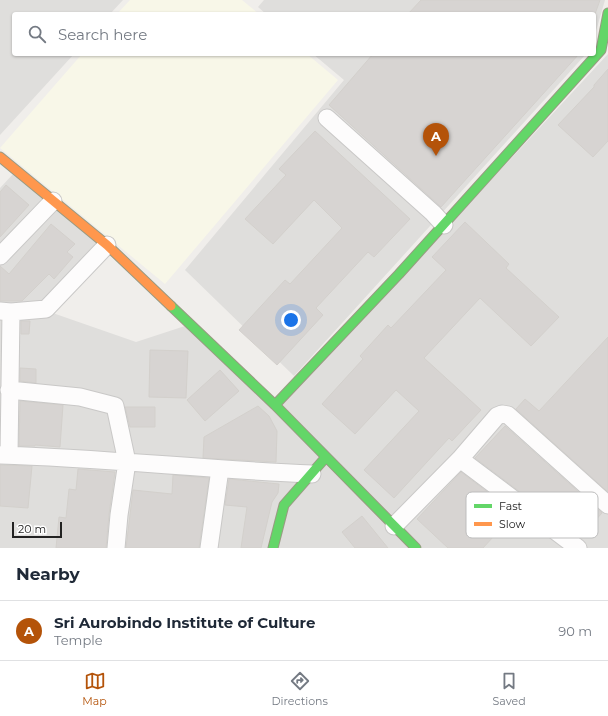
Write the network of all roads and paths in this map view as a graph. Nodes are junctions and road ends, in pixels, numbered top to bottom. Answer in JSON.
{"nodes":[{"id":1,"x":608,"y":13,"type":"edge"},
{"id":2,"x":604,"y":49,"type":"edge"},
{"id":3,"x":327,"y":118,"type":"dead end"},
{"id":4,"x":0,"y":157,"type":"edge"},
{"id":5,"x":53,"y":201,"type":"junction"},
{"id":6,"x":444,"y":225,"type":"junction"},
{"id":7,"x":107,"y":245,"type":"junction"},
{"id":8,"x":0,"y":256,"type":"edge"},
{"id":9,"x":5,"y":311,"type":"edge"},
{"id":10,"x":9,"y":390,"type":"junction"},
{"id":11,"x":275,"y":405,"type":"junction"},
{"id":12,"x":5,"y":455,"type":"edge"},
{"id":13,"x":326,"y":457,"type":"junction"},
{"id":14,"x":460,"y":459,"type":"junction"},
{"id":15,"x":127,"y":462,"type":"junction"},
{"id":16,"x":220,"y":469,"type":"junction"},
{"id":17,"x":312,"y":474,"type":"junction"},
{"id":18,"x":504,"y":492,"type":"edge"},
{"id":19,"x":594,"y":492,"type":"edge"},
{"id":20,"x":598,"y":496,"type":"edge"},
{"id":21,"x":608,"y":505,"type":"edge"},
{"id":22,"x":394,"y":526,"type":"junction"},
{"id":23,"x":565,"y":538,"type":"edge"},
{"id":24,"x":116,"y":548,"type":"edge"},
{"id":25,"x":209,"y":548,"type":"edge"},
{"id":26,"x":273,"y":548,"type":"edge"},
{"id":27,"x":416,"y":548,"type":"edge"},
{"id":28,"x":578,"y":548,"type":"edge"}],
"edges":[{"from":1,"to":2,"type":"street"},
{"from":2,"to":6,"type":"street"},
{"from":3,"to":6,"type":"street"},
{"from":4,"to":5,"type":"street"},
{"from":5,"to":7,"type":"street"},
{"from":5,"to":8,"type":"street"},
{"from":6,"to":11,"type":"street"},
{"from":7,"to":9,"type":"street"},
{"from":7,"to":11,"type":"street"},
{"from":9,"to":10,"type":"street"},
{"from":10,"to":12,"type":"street"},
{"from":10,"to":15,"type":"street"},
{"from":11,"to":13,"type":"street"},
{"from":12,"to":15,"type":"street"},
{"from":13,"to":17,"type":"street"},
{"from":13,"to":22,"type":"street"},
{"from":14,"to":18,"type":"street"},
{"from":14,"to":19,"type":"street"},
{"from":14,"to":22,"type":"street"},
{"from":15,"to":16,"type":"street"},
{"from":15,"to":24,"type":"street"},
{"from":16,"to":17,"type":"street"},
{"from":16,"to":25,"type":"street"},
{"from":17,"to":26,"type":"street"},
{"from":20,"to":21,"type":"street"},
{"from":22,"to":27,"type":"street"},
{"from":23,"to":28,"type":"street"}]}
